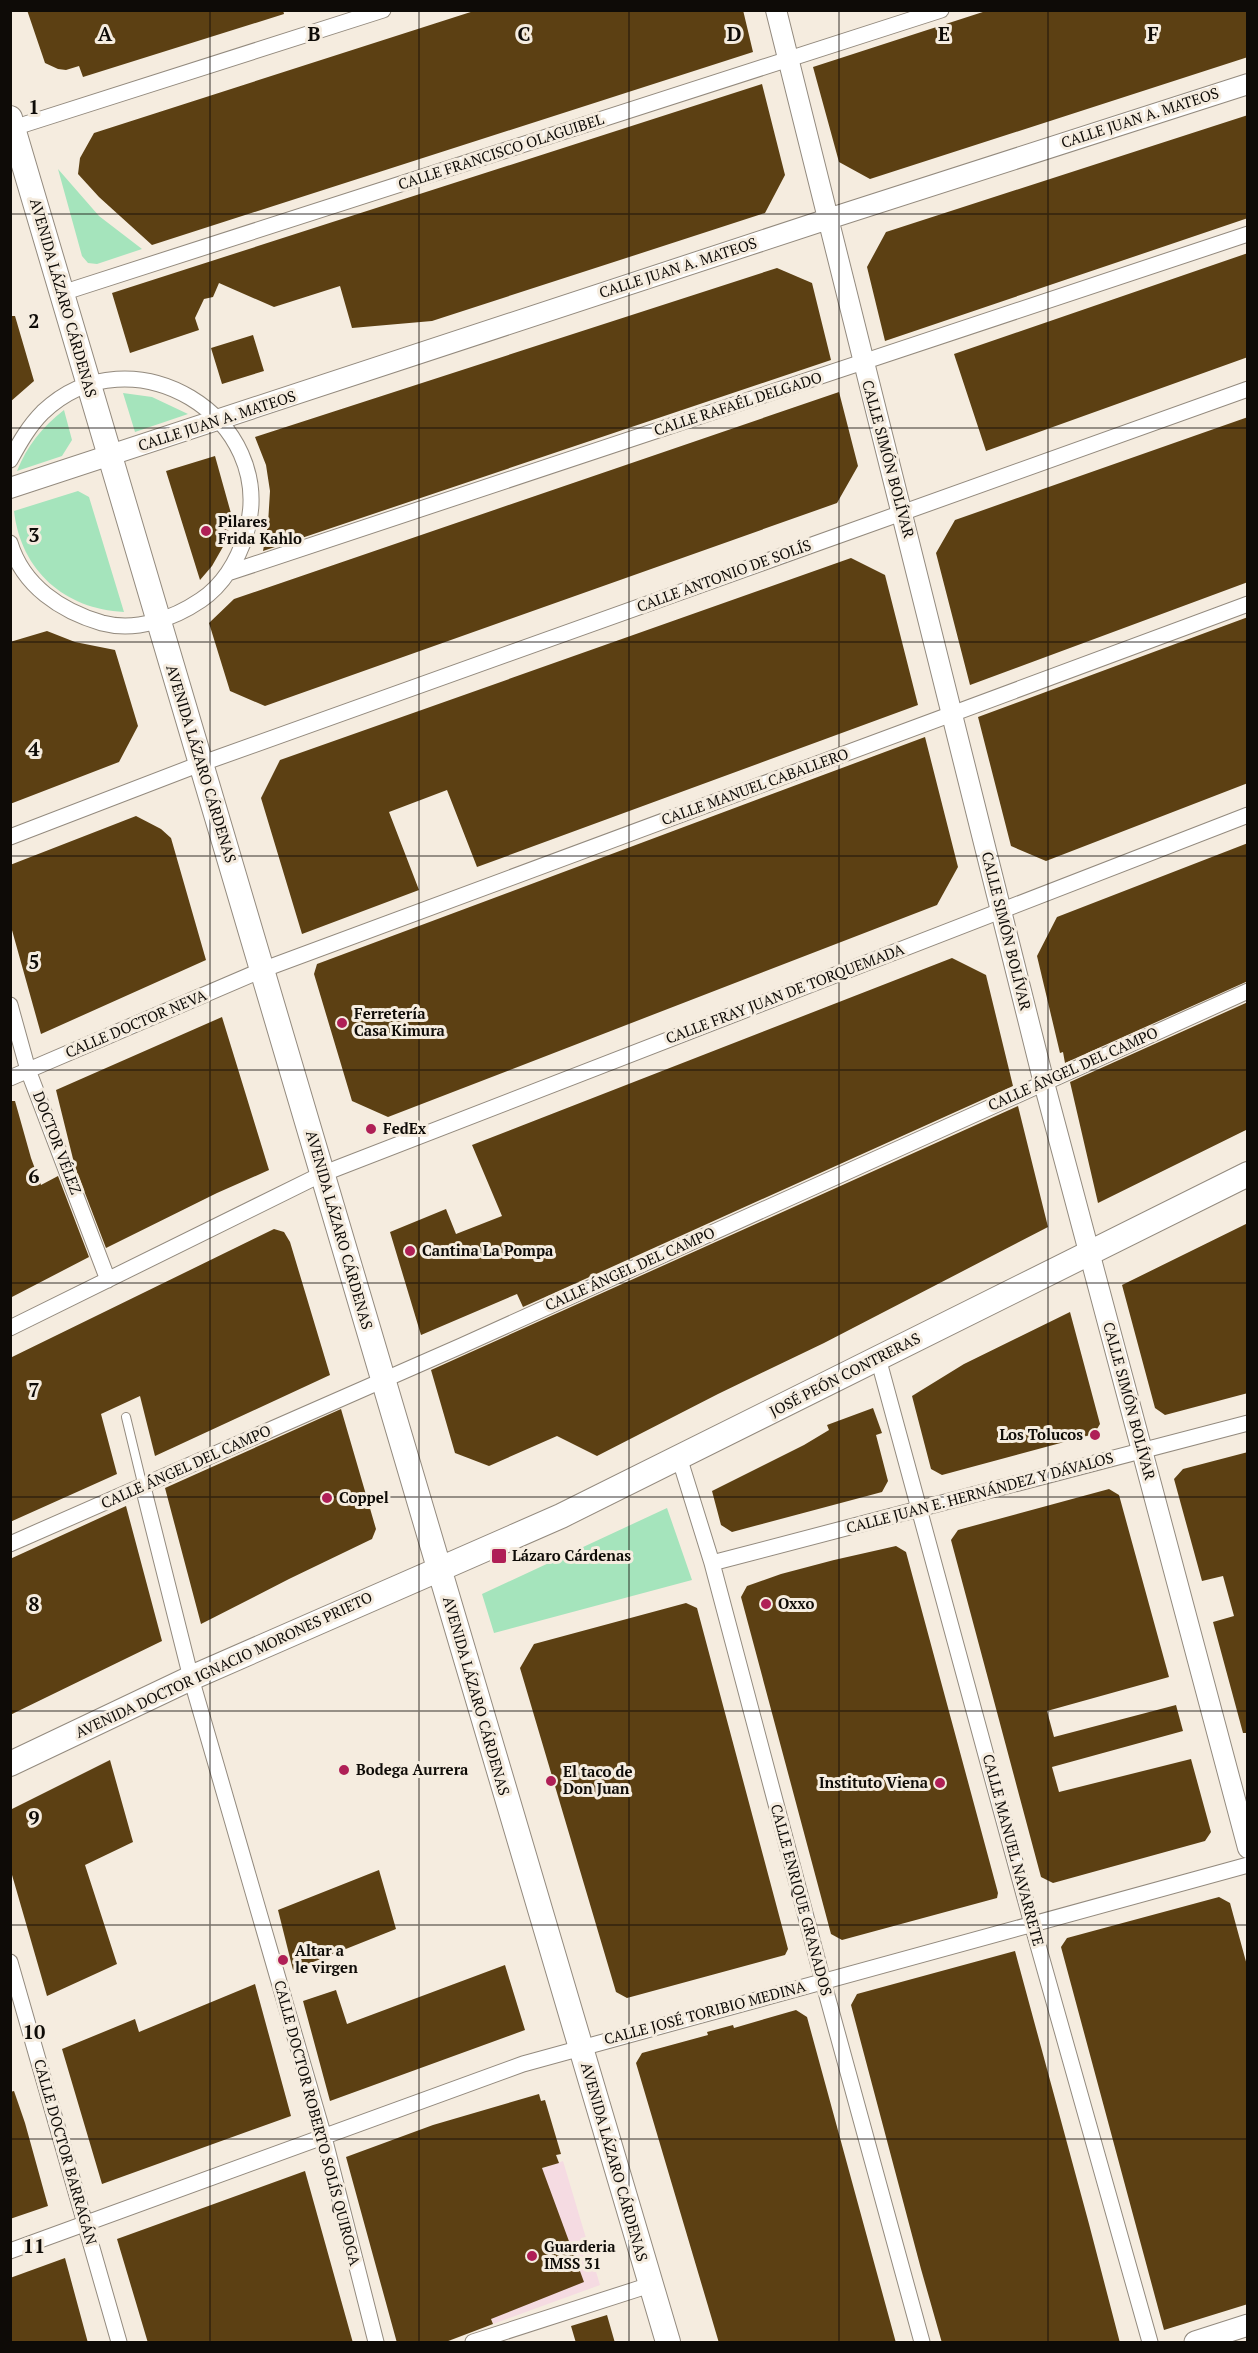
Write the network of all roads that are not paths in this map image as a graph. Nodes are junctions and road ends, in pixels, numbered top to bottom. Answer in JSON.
{"nodes":[{"id":1,"x":383,"y":10,"type":"edge"},
{"id":2,"x":776,"y":10,"type":"edge"},
{"id":3,"x":941,"y":10,"type":"edge"},
{"id":4,"x":788,"y":59,"type":"junction"},
{"id":5,"x":1248,"y":84,"type":"edge"},
{"id":6,"x":12,"y":125,"type":"edge"},
{"id":7,"x":828,"y":219,"type":"junction"},
{"id":8,"x":1248,"y":234,"type":"edge"},
{"id":9,"x":62,"y":292,"type":"junction"},
{"id":10,"x":863,"y":362,"type":"junction"},
{"id":11,"x":89,"y":385,"type":"junction"},
{"id":12,"x":1248,"y":389,"type":"edge"},
{"id":13,"x":220,"y":420,"type":"junction"},
{"id":14,"x":110,"y":456,"type":"junction"},
{"id":15,"x":10,"y":460,"type":"edge"},
{"id":16,"x":10,"y":489,"type":"edge"},
{"id":17,"x":902,"y":513,"type":"junction"},
{"id":18,"x":10,"y":543,"type":"edge"},
{"id":19,"x":228,"y":573,"type":"junction"},
{"id":20,"x":1248,"y":604,"type":"edge"},
{"id":21,"x":158,"y":621,"type":"junction"},
{"id":22,"x":953,"y":714,"type":"junction"},
{"id":23,"x":200,"y":764,"type":"junction"},
{"id":24,"x":1248,"y":815,"type":"edge"},
{"id":25,"x":10,"y":837,"type":"edge"},
{"id":26,"x":1001,"y":910,"type":"junction"},
{"id":27,"x":262,"y":970,"type":"junction"},
{"id":28,"x":1248,"y":991,"type":"edge"},
{"id":29,"x":10,"y":1005,"type":"edge"},
{"id":30,"x":28,"y":1070,"type":"junction"},
{"id":31,"x":10,"y":1078,"type":"edge"},
{"id":32,"x":1044,"y":1083,"type":"junction"},
{"id":33,"x":322,"y":1174,"type":"junction"},
{"id":34,"x":1248,"y":1174,"type":"edge"},
{"id":35,"x":1089,"y":1252,"type":"junction"},
{"id":36,"x":108,"y":1280,"type":"junction"},
{"id":37,"x":10,"y":1328,"type":"edge"},
{"id":38,"x":878,"y":1358,"type":"junction"},
{"id":39,"x":383,"y":1380,"type":"junction"},
{"id":40,"x":126,"y":1417,"type":"dead end"},
{"id":41,"x":1248,"y":1423,"type":"edge"},
{"id":42,"x":1142,"y":1450,"type":"junction"},
{"id":43,"x":679,"y":1457,"type":"junction"},
{"id":44,"x":143,"y":1487,"type":"junction"},
{"id":45,"x":920,"y":1509,"type":"junction"},
{"id":46,"x":10,"y":1544,"type":"edge"},
{"id":47,"x":712,"y":1563,"type":"junction"},
{"id":48,"x":438,"y":1568,"type":"junction"},
{"id":49,"x":191,"y":1678,"type":"junction"},
{"id":50,"x":10,"y":1764,"type":"edge"},
{"id":51,"x":1248,"y":1848,"type":"edge"},
{"id":52,"x":1248,"y":1865,"type":"edge"},
{"id":53,"x":1032,"y":1924,"type":"junction"},
{"id":54,"x":10,"y":1962,"type":"edge"},
{"id":55,"x":823,"y":1981,"type":"junction"},
{"id":56,"x":580,"y":2048,"type":"junction"},
{"id":57,"x":324,"y":2137,"type":"junction"},
{"id":58,"x":85,"y":2224,"type":"junction"},
{"id":59,"x":10,"y":2251,"type":"edge"},
{"id":60,"x":650,"y":2285,"type":"junction"},
{"id":61,"x":1248,"y":2325,"type":"edge"},
{"id":62,"x":119,"y":2343,"type":"edge"},
{"id":63,"x":376,"y":2343,"type":"edge"},
{"id":64,"x":472,"y":2343,"type":"edge"},
{"id":65,"x":668,"y":2343,"type":"edge"},
{"id":66,"x":922,"y":2343,"type":"edge"},
{"id":67,"x":1149,"y":2343,"type":"edge"},
{"id":68,"x":1195,"y":2343,"type":"edge"}],
"edges":[{"from":1,"to":6,"type":"street"},
{"from":2,"to":4,"type":"street","name":"CALLE SIMÓN BOLÍVAR"},
{"from":3,"to":4,"type":"street","name":"CALLE FRANCISCO OLAGUIBEL"},
{"from":4,"to":7,"type":"street","name":"CALLE SIMÓN BOLÍVAR"},
{"from":4,"to":9,"type":"street","name":"CALLE FRANCISCO OLAGUIBEL"},
{"from":5,"to":7,"type":"street","name":"CALLE JUAN A. MATEOS"},
{"from":6,"to":9,"type":"main road","name":"AVENIDA LÁZARO CÁRDENAS"},
{"from":7,"to":10,"type":"street","name":"CALLE SIMÓN BOLÍVAR"},
{"from":7,"to":13,"type":"street","name":"CALLE JUAN A. MATEOS"},
{"from":8,"to":10,"type":"street","name":"CALLE RAFAÉL DELGADO"},
{"from":9,"to":11,"type":"main road","name":"AVENIDA LÁZARO CÁRDENAS"},
{"from":10,"to":17,"type":"street","name":"CALLE SIMÓN BOLÍVAR"},
{"from":10,"to":19,"type":"street","name":"CALLE RAFAÉL DELGADO"},
{"from":11,"to":13,"type":"street"},
{"from":11,"to":14,"type":"main road","name":"AVENIDA LÁZARO CÁRDENAS"},
{"from":11,"to":15,"type":"street"},
{"from":12,"to":17,"type":"street","name":"CALLE ANTONIO DE SOLÍS"},
{"from":13,"to":14,"type":"street","name":"CALLE JUAN A. MATEOS"},
{"from":13,"to":19,"type":"street"},
{"from":14,"to":16,"type":"street","name":"CALLE JUAN A. MATEOS"},
{"from":14,"to":21,"type":"main road","name":"AVENIDA LÁZARO CÁRDENAS"},
{"from":17,"to":22,"type":"street","name":"CALLE SIMÓN BOLÍVAR"},
{"from":17,"to":23,"type":"street","name":"CALLE ANTONIO DE SOLÍS"},
{"from":18,"to":21,"type":"street"},
{"from":19,"to":21,"type":"street"},
{"from":20,"to":22,"type":"street","name":"CALLE MANUEL CABALLERO"},
{"from":21,"to":23,"type":"main road","name":"AVENIDA LÁZARO CÁRDENAS"},
{"from":22,"to":26,"type":"street","name":"CALLE SIMÓN BOLÍVAR"},
{"from":22,"to":27,"type":"street","name":"CALLE MANUEL CABALLERO"},
{"from":23,"to":25,"type":"street","name":"CALLE ANTONIO DE SOLÍS"},
{"from":23,"to":27,"type":"main road","name":"AVENIDA LÁZARO CÁRDENAS"},
{"from":24,"to":26,"type":"street","name":"CALLE FRAY JUAN DE TORQUEMADA"},
{"from":26,"to":32,"type":"street","name":"CALLE SIMÓN BOLÍVAR"},
{"from":26,"to":33,"type":"street","name":"CALLE FRAY JUAN DE TORQUEMADA"},
{"from":27,"to":30,"type":"street","name":"CALLE DOCTOR NEVA"},
{"from":27,"to":33,"type":"main road","name":"AVENIDA LÁZARO CÁRDENAS"},
{"from":28,"to":32,"type":"street","name":"CALLE ÁNGEL DEL CAMPO"},
{"from":29,"to":30,"type":"street","name":"DOCTOR VÉLEZ"},
{"from":30,"to":31,"type":"street","name":"CALLE DOCTOR NEVA"},
{"from":30,"to":36,"type":"street","name":"DOCTOR VÉLEZ"},
{"from":32,"to":35,"type":"street","name":"CALLE SIMÓN BOLÍVAR"},
{"from":32,"to":39,"type":"street","name":"CALLE ÁNGEL DEL CAMPO"},
{"from":33,"to":36,"type":"street","name":"CALLE FRAY JUAN DE TORQUEMADA"},
{"from":33,"to":39,"type":"main road","name":"AVENIDA LÁZARO CÁRDENAS"},
{"from":34,"to":35,"type":"main road","name":"JOSÉ PEÓN CONTRERAS"},
{"from":35,"to":38,"type":"main road","name":"JOSÉ PEÓN CONTRERAS"},
{"from":35,"to":42,"type":"street","name":"CALLE SIMÓN BOLÍVAR"},
{"from":36,"to":37,"type":"street","name":"CALLE FRAY JUAN DE TORQUEMADA"},
{"from":38,"to":43,"type":"main road","name":"JOSÉ PEÓN CONTRERAS"},
{"from":38,"to":45,"type":"street","name":"CALLE MANUEL NAVARRETE"},
{"from":39,"to":44,"type":"street","name":"CALLE ÁNGEL DEL CAMPO"},
{"from":39,"to":48,"type":"main road","name":"AVENIDA LÁZARO CÁRDENAS"},
{"from":40,"to":44,"type":"lane","name":"CALLE DOCTOR ROBERTO SOLÍS QUIROGA"},
{"from":41,"to":42,"type":"street","name":"CALLE JUAN E. HERNÁNDEZ Y DÁVALOS"},
{"from":42,"to":45,"type":"street","name":"CALLE JUAN E. HERNÁNDEZ Y DÁVALOS"},
{"from":42,"to":51,"type":"street","name":"CALLE SIMÓN BOLÍVAR"},
{"from":43,"to":47,"type":"street","name":"CALLE ENRIQUE GRANADOS"},
{"from":43,"to":48,"type":"main road","name":"JOSÉ PEÓN CONTRERAS"},
{"from":44,"to":46,"type":"street","name":"CALLE ÁNGEL DEL CAMPO"},
{"from":44,"to":49,"type":"street","name":"CALLE DOCTOR ROBERTO SOLÍS QUIROGA"},
{"from":45,"to":47,"type":"street","name":"CALLE JUAN E. HERNÁNDEZ Y DÁVALOS"},
{"from":45,"to":53,"type":"street","name":"CALLE MANUEL NAVARRETE"},
{"from":47,"to":55,"type":"street","name":"CALLE ENRIQUE GRANADOS"},
{"from":48,"to":49,"type":"main road","name":"AVENIDA DOCTOR IGNACIO MORONES PRIETO"},
{"from":48,"to":56,"type":"main road","name":"AVENIDA LÁZARO CÁRDENAS"},
{"from":49,"to":50,"type":"main road","name":"AVENIDA DOCTOR IGNACIO MORONES PRIETO"},
{"from":49,"to":57,"type":"street","name":"CALLE DOCTOR ROBERTO SOLÍS QUIROGA"},
{"from":52,"to":53,"type":"street","name":"CALLE JOSÉ TORIBIO MEDINA"},
{"from":53,"to":55,"type":"street","name":"CALLE JOSÉ TORIBIO MEDINA"},
{"from":53,"to":67,"type":"street","name":"CALLE MANUEL NAVARRETE"},
{"from":54,"to":58,"type":"street","name":"CALLE DOCTOR BARRAGÁN"},
{"from":55,"to":56,"type":"street","name":"CALLE JOSÉ TORIBIO MEDINA"},
{"from":55,"to":66,"type":"street","name":"CALLE ENRIQUE GRANADOS"},
{"from":56,"to":57,"type":"street","name":"CALLE JOSÉ TORIBIO MEDINA"},
{"from":56,"to":60,"type":"main road","name":"AVENIDA LÁZARO CÁRDENAS"},
{"from":57,"to":58,"type":"street","name":"CALLE JOSÉ TORIBIO MEDINA"},
{"from":57,"to":63,"type":"street","name":"CALLE DOCTOR ROBERTO SOLÍS QUIROGA"},
{"from":58,"to":59,"type":"street","name":"CALLE JOSÉ TORIBIO MEDINA"},
{"from":58,"to":62,"type":"street","name":"CALLE DOCTOR BARRAGÁN"},
{"from":60,"to":64,"type":"street"},
{"from":60,"to":65,"type":"main road","name":"AVENIDA LÁZARO CÁRDENAS"},
{"from":61,"to":68,"type":"main road"}]}
